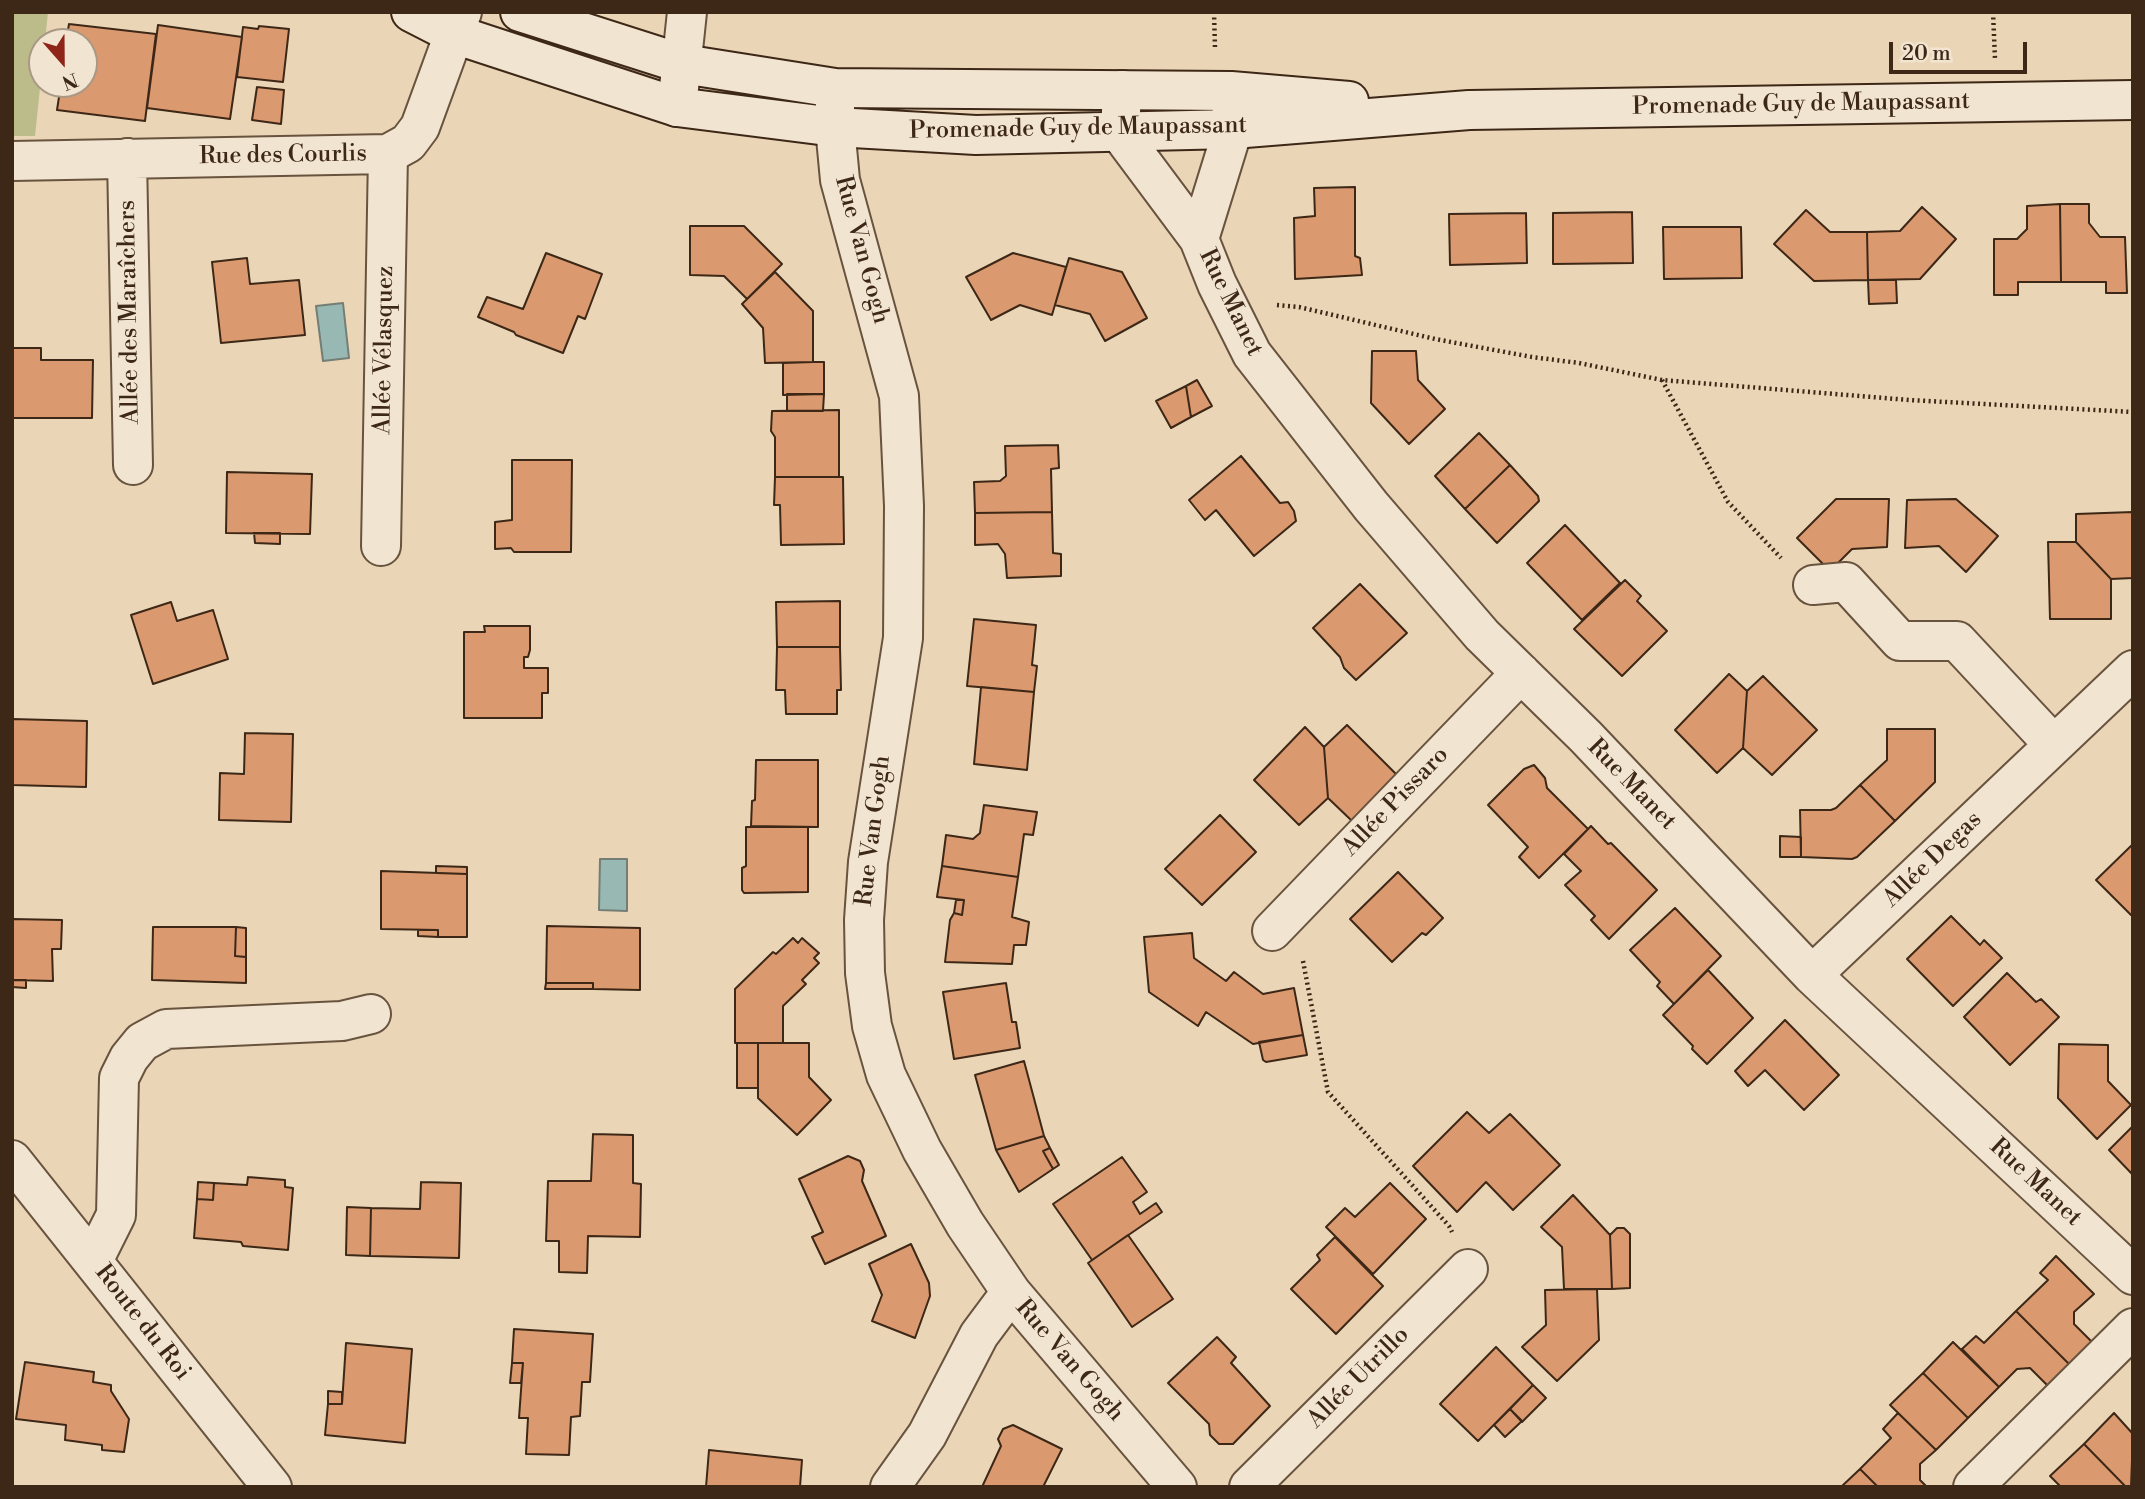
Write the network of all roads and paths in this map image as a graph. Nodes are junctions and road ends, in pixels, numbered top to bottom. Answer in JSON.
{"nodes":[{"id":1,"x":411,"y":12,"type":"edge"},
{"id":2,"x":520,"y":12,"type":"edge"},
{"id":3,"x":687,"y":12,"type":"edge"},
{"id":4,"x":458,"y":23,"type":"edge"},
{"id":5,"x":683,"y":64,"type":"junction"},
{"id":6,"x":835,"y":88,"type":"junction"},
{"id":7,"x":1122,"y":90,"type":"junction"},
{"id":8,"x":1231,"y":91,"type":"junction"},
{"id":9,"x":2133,"y":100,"type":"edge"},
{"id":10,"x":677,"y":107,"type":"junction"},
{"id":11,"x":1469,"y":110,"type":"junction"},
{"id":12,"x":835,"y":127,"type":"junction"},
{"id":13,"x":1233,"y":129,"type":"junction"},
{"id":14,"x":1120,"y":133,"type":"junction"},
{"id":15,"x":388,"y":154,"type":"junction"},
{"id":16,"x":127,"y":158,"type":"junction"},
{"id":17,"x":12,"y":161,"type":"edge"},
{"id":18,"x":1199,"y":239,"type":"junction"},
{"id":19,"x":1227,"y":302,"type":"junction"},
{"id":20,"x":1662,"y":380,"type":"junction"},
{"id":21,"x":2133,"y":412,"type":"edge"},
{"id":22,"x":134,"y":465,"type":"dead end"},
{"id":23,"x":382,"y":546,"type":"dead end"},
{"id":24,"x":1813,"y":585,"type":"joint"},
{"id":25,"x":2133,"y":670,"type":"edge"},
{"id":26,"x":1521,"y":673,"type":"junction"},
{"id":27,"x":2054,"y":745,"type":"junction"},
{"id":28,"x":1275,"y":927,"type":"joint"},
{"id":29,"x":1812,"y":975,"type":"junction"},
{"id":30,"x":371,"y":1014,"type":"dead end"},
{"id":31,"x":12,"y":1160,"type":"edge"},
{"id":32,"x":93,"y":1261,"type":"junction"},
{"id":33,"x":1468,"y":1269,"type":"joint"},
{"id":34,"x":2133,"y":1275,"type":"edge"},
{"id":35,"x":1011,"y":1292,"type":"junction"},
{"id":36,"x":2133,"y":1328,"type":"edge"},
{"id":37,"x":272,"y":1487,"type":"edge"},
{"id":38,"x":890,"y":1487,"type":"edge"},
{"id":39,"x":1177,"y":1487,"type":"edge"},
{"id":40,"x":1249,"y":1487,"type":"edge"},
{"id":41,"x":1973,"y":1487,"type":"edge"}],
"edges":[{"from":1,"to":4,"type":"street","name":"Promenade Guy de Maupassant"},
{"from":2,"to":5,"type":"street","name":"Promenade Guy de Maupassant"},
{"from":3,"to":5,"type":"street"},
{"from":4,"to":10,"type":"street","name":"Promenade Guy de Maupassant"},
{"from":4,"to":15,"type":"street","name":"Rue des Courlis"},
{"from":5,"to":6,"type":"street","name":"Promenade Guy de Maupassant"},
{"from":5,"to":10,"type":"street"},
{"from":6,"to":7,"type":"street","name":"Promenade Guy de Maupassant"},
{"from":6,"to":12,"type":"street","name":"Rue Van Gogh"},
{"from":7,"to":8,"type":"street","name":"Promenade Guy de Maupassant"},
{"from":7,"to":14,"type":"street"},
{"from":8,"to":11,"type":"street","name":"Promenade Guy de Maupassant"},
{"from":8,"to":13,"type":"street","name":"Rue Manet"},
{"from":9,"to":11,"type":"street","name":"Promenade Guy de Maupassant"},
{"from":10,"to":12,"type":"street","name":"Promenade Guy de Maupassant"},
{"from":11,"to":13,"type":"street","name":"Promenade Guy de Maupassant"},
{"from":12,"to":14,"type":"street","name":"Promenade Guy de Maupassant"},
{"from":12,"to":35,"type":"street","name":"Rue Van Gogh"},
{"from":13,"to":14,"type":"street","name":"Promenade Guy de Maupassant"},
{"from":13,"to":18,"type":"street","name":"Rue Manet"},
{"from":14,"to":18,"type":"street","name":"Rue Manet"},
{"from":15,"to":16,"type":"street","name":"Rue des Courlis"},
{"from":15,"to":23,"type":"street","name":"Allée Vélasquez"},
{"from":16,"to":17,"type":"street","name":"Rue des Courlis"},
{"from":16,"to":22,"type":"street","name":"Allée des Maraîchers"},
{"from":18,"to":19,"type":"street","name":"Rue Manet"},
{"from":19,"to":20,"type":"path"},
{"from":19,"to":26,"type":"street","name":"Rue Manet"},
{"from":20,"to":21,"type":"path"},
{"from":20,"to":24,"type":"path"},
{"from":24,"to":27,"type":"street"},
{"from":25,"to":27,"type":"street","name":"Allée Degas"},
{"from":26,"to":28,"type":"street","name":"Allée Pissaro"},
{"from":26,"to":29,"type":"street","name":"Rue Manet"},
{"from":27,"to":29,"type":"street","name":"Allée Degas"},
{"from":28,"to":33,"type":"path"},
{"from":29,"to":34,"type":"street","name":"Rue Manet"},
{"from":30,"to":32,"type":"street"},
{"from":31,"to":32,"type":"street","name":"Route du Roi"},
{"from":32,"to":37,"type":"street","name":"Route du Roi"},
{"from":33,"to":40,"type":"street","name":"Allée Utrillo"},
{"from":35,"to":38,"type":"street"},
{"from":35,"to":39,"type":"street","name":"Rue Van Gogh"},
{"from":36,"to":41,"type":"street"}]}
